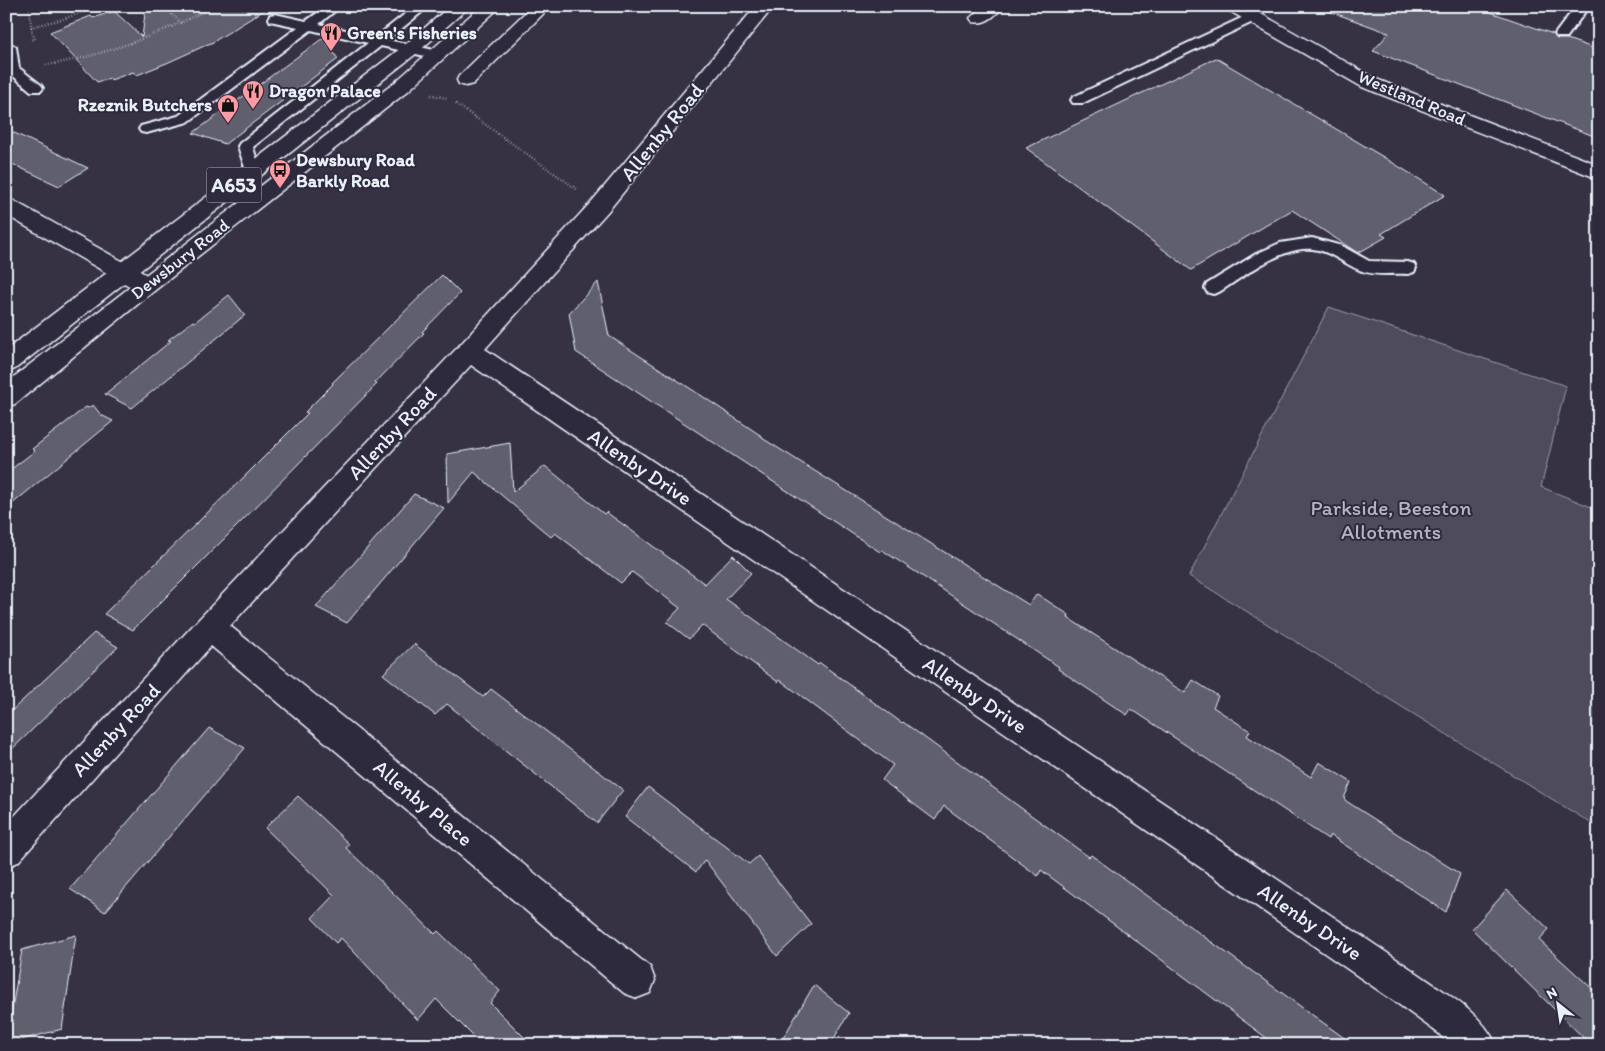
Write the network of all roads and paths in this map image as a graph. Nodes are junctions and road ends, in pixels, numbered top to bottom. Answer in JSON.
{"nodes":[{"id":1,"x":100,"y":6,"type":"edge"},
{"id":2,"x":163,"y":6,"type":"edge"},
{"id":3,"x":215,"y":6,"type":"edge"},
{"id":4,"x":335,"y":6,"type":"edge"},
{"id":5,"x":423,"y":6,"type":"edge"},
{"id":6,"x":461,"y":6,"type":"edge"},
{"id":7,"x":492,"y":6,"type":"edge"},
{"id":8,"x":542,"y":6,"type":"edge"},
{"id":9,"x":765,"y":6,"type":"edge"},
{"id":10,"x":994,"y":6,"type":"edge"},
{"id":11,"x":1234,"y":6,"type":"edge"},
{"id":12,"x":1583,"y":6,"type":"edge"},
{"id":13,"x":1252,"y":17,"type":"junction"},
{"id":14,"x":275,"y":18,"type":"dead end"},
{"id":15,"x":979,"y":18,"type":"dead end"},
{"id":16,"x":180,"y":22,"type":"junction"},
{"id":17,"x":310,"y":25,"type":"junction"},
{"id":18,"x":31,"y":27,"type":"dead end"},
{"id":19,"x":1562,"y":34,"type":"dead end"},
{"id":20,"x":378,"y":41,"type":"junction"},
{"id":21,"x":9,"y":47,"type":"dead end"},
{"id":22,"x":412,"y":49,"type":"junction"},
{"id":23,"x":438,"y":55,"type":"junction"},
{"id":24,"x":9,"y":71,"type":"edge"},
{"id":25,"x":466,"y":80,"type":"dead end"},
{"id":26,"x":36,"y":88,"type":"dead end"},
{"id":27,"x":430,"y":94,"type":"dead end"},
{"id":28,"x":1078,"y":100,"type":"dead end"},
{"id":29,"x":146,"y":129,"type":"dead end"},
{"id":30,"x":253,"y":171,"type":"junction"},
{"id":31,"x":1599,"y":173,"type":"edge"},
{"id":32,"x":601,"y":205,"type":"junction"},
{"id":33,"x":6,"y":206,"type":"edge"},
{"id":34,"x":1408,"y":268,"type":"dead end"},
{"id":35,"x":123,"y":272,"type":"junction"},
{"id":36,"x":146,"y":285,"type":"junction"},
{"id":37,"x":1213,"y":288,"type":"dead end"},
{"id":38,"x":469,"y":351,"type":"junction"},
{"id":39,"x":6,"y":363,"type":"edge"},
{"id":40,"x":6,"y":397,"type":"edge"},
{"id":41,"x":210,"y":627,"type":"junction"},
{"id":42,"x":6,"y":850,"type":"edge"},
{"id":43,"x":637,"y":980,"type":"dead end"},
{"id":44,"x":1477,"y":1045,"type":"edge"}],
"edges":[{"from":1,"to":18,"type":"path"},
{"from":2,"to":16,"type":"path"},
{"from":3,"to":16,"type":"path"},
{"from":4,"to":17,"type":"lane"},
{"from":5,"to":20,"type":"lane"},
{"from":6,"to":22,"type":"street","name":"Dewsbury Road","number":"A653"},
{"from":7,"to":23,"type":"street","name":"Dewsbury Road","number":"A653"},
{"from":8,"to":25,"type":"street"},
{"from":9,"to":32,"type":"street","name":"Allenby Road"},
{"from":10,"to":15,"type":"street"},
{"from":11,"to":13,"type":"street","name":"Westland Road"},
{"from":12,"to":19,"type":"lane"},
{"from":13,"to":28,"type":"lane"},
{"from":13,"to":31,"type":"street","name":"Westland Road"},
{"from":14,"to":17,"type":"lane"},
{"from":16,"to":24,"type":"path"},
{"from":17,"to":20,"type":"lane"},
{"from":17,"to":29,"type":"lane"},
{"from":20,"to":22,"type":"lane"},
{"from":20,"to":30,"type":"lane"},
{"from":21,"to":24,"type":"lane"},
{"from":22,"to":23,"type":"lane"},
{"from":22,"to":30,"type":"street","name":"Dewsbury Road","number":"A653"},
{"from":23,"to":36,"type":"street","name":"Dewsbury Road","number":"A653"},
{"from":24,"to":26,"type":"lane"},
{"from":27,"to":32,"type":"path"},
{"from":30,"to":35,"type":"street","name":"Dewsbury Road","number":"A653"},
{"from":32,"to":38,"type":"street","name":"Allenby Road"},
{"from":33,"to":35,"type":"street"},
{"from":34,"to":37,"type":"lane"},
{"from":35,"to":36,"type":"street"},
{"from":35,"to":39,"type":"street","name":"Dewsbury Road","number":"A653"},
{"from":36,"to":40,"type":"street","name":"Dewsbury Road","number":"A653"},
{"from":38,"to":41,"type":"street","name":"Allenby Road"},
{"from":38,"to":44,"type":"street","name":"Allenby Drive"},
{"from":41,"to":42,"type":"street","name":"Allenby Road"},
{"from":41,"to":43,"type":"street","name":"Allenby Place"}]}
